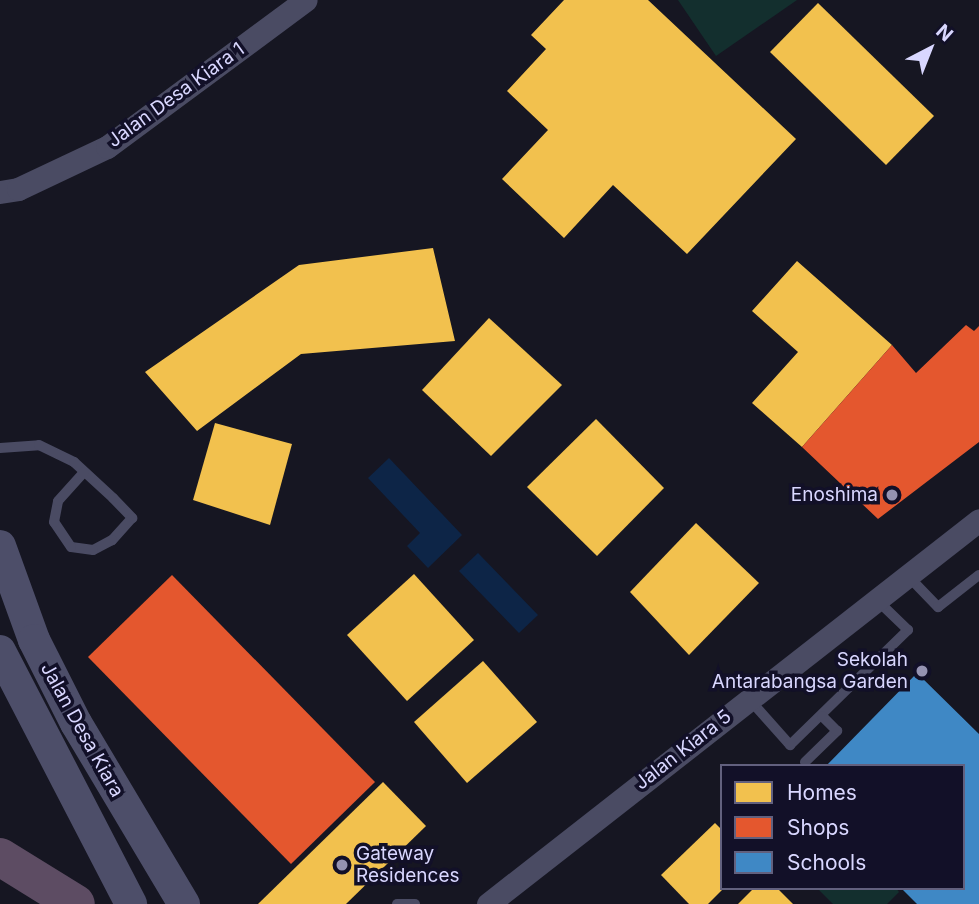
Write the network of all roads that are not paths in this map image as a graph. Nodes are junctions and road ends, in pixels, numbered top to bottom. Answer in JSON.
{"nodes":[{"id":1,"x":306,"y":0,"type":"edge"},
{"id":2,"x":0,"y":192,"type":"edge"},
{"id":3,"x":0,"y":448,"type":"edge"},
{"id":4,"x":84,"y":472,"type":"junction"},
{"id":5,"x":979,"y":520,"type":"edge"},
{"id":6,"x":0,"y":546,"type":"edge"},
{"id":7,"x":979,"y":575,"type":"edge"},
{"id":8,"x":909,"y":578,"type":"junction"},
{"id":9,"x":877,"y":601,"type":"junction"},
{"id":10,"x":0,"y":652,"type":"edge"},
{"id":11,"x":749,"y":699,"type":"junction"},
{"id":12,"x":822,"y":716,"type":"junction"},
{"id":13,"x":805,"y":762,"type":"dead end"},
{"id":14,"x":0,"y":857,"type":"edge"},
{"id":15,"x":76,"y":904,"type":"edge"},
{"id":16,"x":131,"y":904,"type":"edge"},
{"id":17,"x":184,"y":904,"type":"edge"},
{"id":18,"x":397,"y":904,"type":"edge"},
{"id":19,"x":415,"y":904,"type":"edge"},
{"id":20,"x":488,"y":904,"type":"edge"}],
"edges":[{"from":1,"to":2,"type":"street","name":"Jalan Desa Kiara 1"},
{"from":3,"to":4,"type":"lane"},
{"from":4,"to":4,"type":"lane"},
{"from":5,"to":8,"type":"street","name":"Jalan Kiara 5"},
{"from":6,"to":17,"type":"main road","name":"Jalan Desa Kiara"},
{"from":7,"to":8,"type":"lane"},
{"from":8,"to":9,"type":"street","name":"Jalan Kiara 5"},
{"from":9,"to":11,"type":"street","name":"Jalan Kiara 5"},
{"from":9,"to":12,"type":"lane"},
{"from":10,"to":16,"type":"main road","name":"Jalan Desa Kiara"},
{"from":11,"to":12,"type":"lane"},
{"from":11,"to":20,"type":"street","name":"Jalan Kiara 5"},
{"from":12,"to":13,"type":"lane"},
{"from":14,"to":15,"type":"highway"},
{"from":18,"to":19,"type":"lane"}]}
